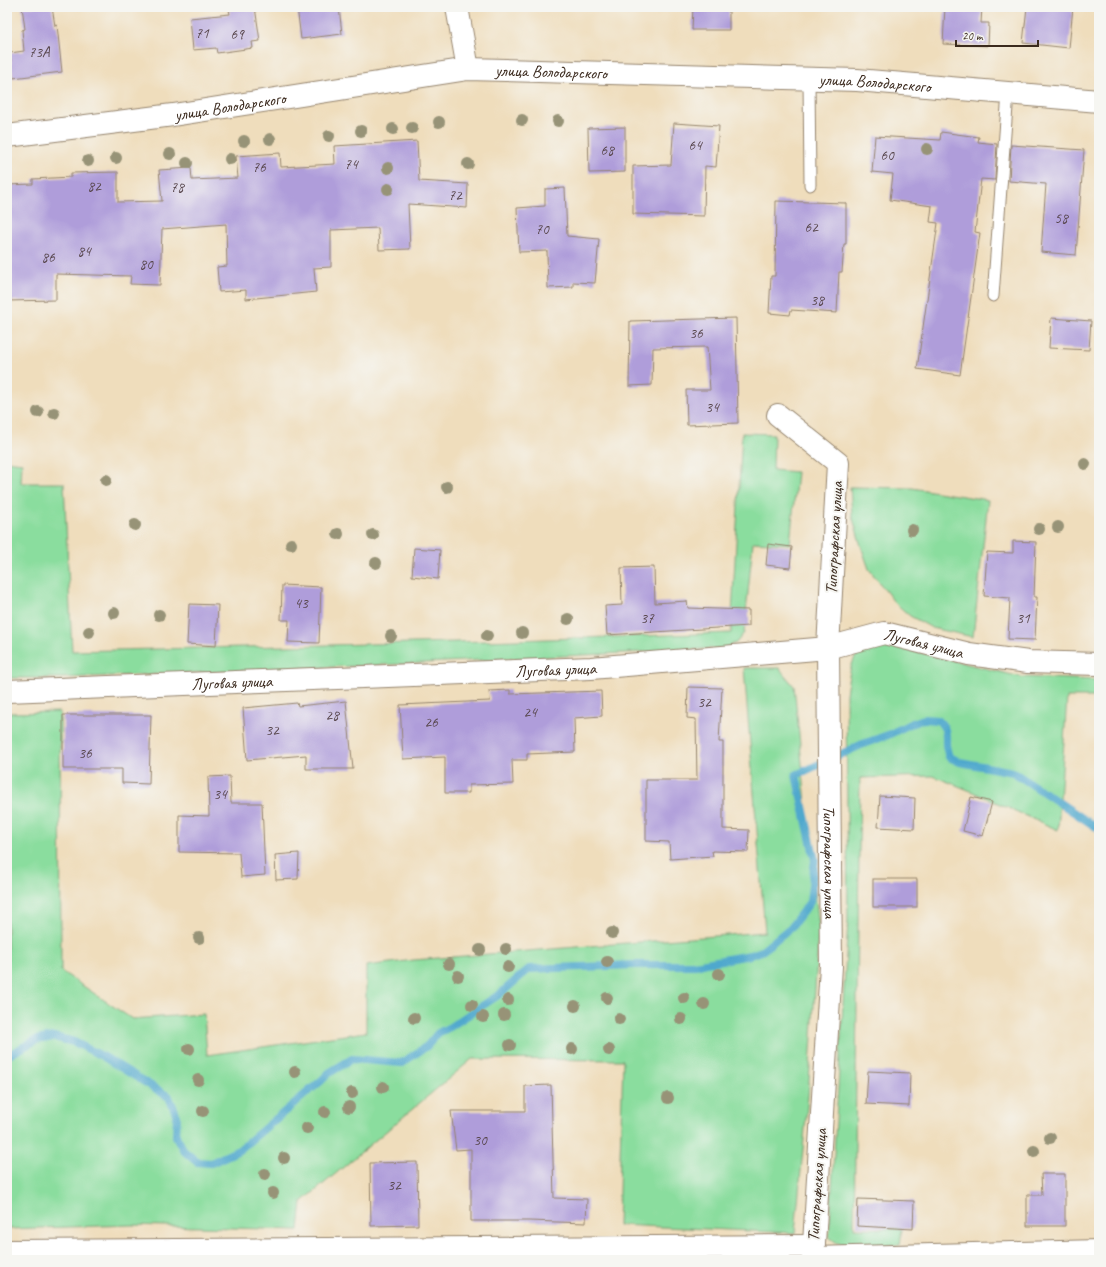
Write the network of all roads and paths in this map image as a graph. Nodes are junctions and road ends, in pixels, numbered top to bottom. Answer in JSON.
{"nodes":[{"id":1,"x":457,"y":7,"type":"edge"},
{"id":2,"x":468,"y":69,"type":"junction"},
{"id":3,"x":809,"y":79,"type":"junction"},
{"id":4,"x":1008,"y":93,"type":"junction"},
{"id":5,"x":1099,"y":101,"type":"edge"},
{"id":6,"x":7,"y":136,"type":"edge"},
{"id":7,"x":810,"y":185,"type":"dead end"},
{"id":8,"x":993,"y":296,"type":"dead end"},
{"id":9,"x":778,"y":415,"type":"dead end"},
{"id":10,"x":828,"y":648,"type":"junction"},
{"id":11,"x":1099,"y":664,"type":"edge"},
{"id":12,"x":7,"y":690,"type":"edge"},
{"id":13,"x":7,"y":1251,"type":"edge"},
{"id":14,"x":1099,"y":1251,"type":"edge"},
{"id":15,"x":813,"y":1255,"type":"edge"}],
"edges":[{"from":1,"to":2,"type":"street"},
{"from":2,"to":3,"type":"street","name":"улица Володарского"},
{"from":2,"to":6,"type":"street","name":"улица Володарского"},
{"from":3,"to":4,"type":"street","name":"улица Володарского"},
{"from":3,"to":7,"type":"lane"},
{"from":4,"to":5,"type":"street","name":"улица Володарского"},
{"from":4,"to":8,"type":"lane"},
{"from":9,"to":10,"type":"street","name":"Типографская улица"},
{"from":10,"to":11,"type":"street","name":"Луговая улица"},
{"from":10,"to":12,"type":"street","name":"Луговая улица"},
{"from":10,"to":15,"type":"street","name":"Типографская улица"},
{"from":13,"to":15,"type":"street"},
{"from":14,"to":15,"type":"street"}]}
